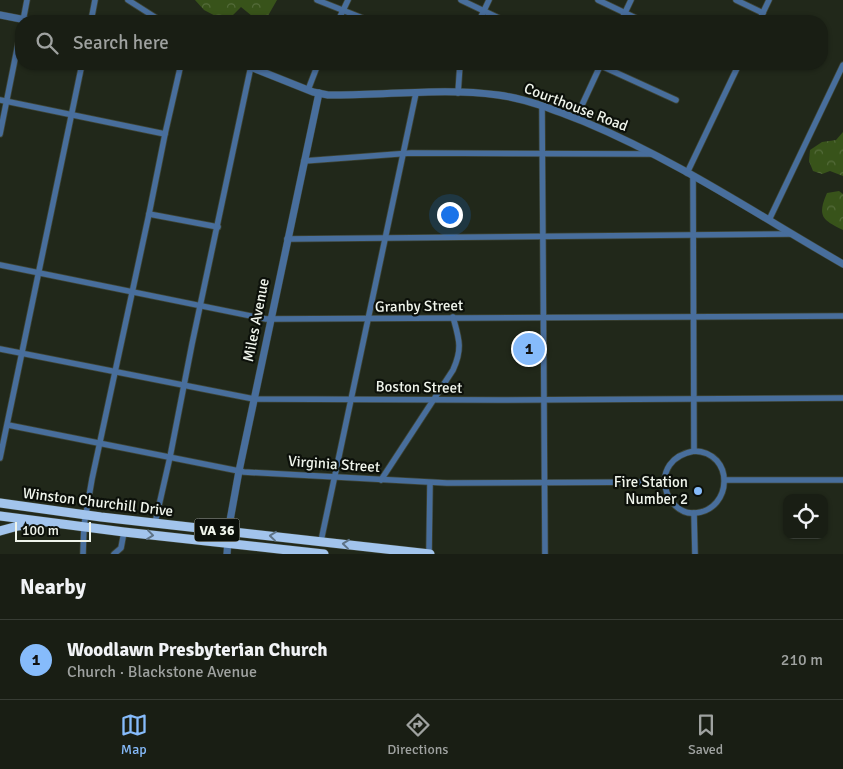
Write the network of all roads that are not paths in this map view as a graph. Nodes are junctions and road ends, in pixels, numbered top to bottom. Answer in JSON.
{"nodes":[{"id":1,"x":27,"y":0,"type":"edge"},
{"id":2,"x":95,"y":0,"type":"edge"},
{"id":3,"x":128,"y":0,"type":"edge"},
{"id":4,"x":317,"y":0,"type":"edge"},
{"id":5,"x":348,"y":0,"type":"edge"},
{"id":6,"x":461,"y":0,"type":"edge"},
{"id":7,"x":489,"y":0,"type":"edge"},
{"id":8,"x":598,"y":0,"type":"edge"},
{"id":9,"x":631,"y":0,"type":"edge"},
{"id":10,"x":736,"y":0,"type":"edge"},
{"id":11,"x":769,"y":0,"type":"edge"},
{"id":12,"x":343,"y":10,"type":"junction"},
{"id":13,"x":484,"y":11,"type":"junction"},
{"id":14,"x":763,"y":12,"type":"junction"},
{"id":15,"x":625,"y":13,"type":"junction"},
{"id":16,"x":0,"y":15,"type":"edge"},
{"id":17,"x":26,"y":15,"type":"edge"},
{"id":18,"x":92,"y":15,"type":"edge"},
{"id":19,"x":152,"y":15,"type":"edge"},
{"id":20,"x":341,"y":15,"type":"edge"},
{"id":21,"x":355,"y":15,"type":"edge"},
{"id":22,"x":482,"y":15,"type":"edge"},
{"id":23,"x":492,"y":15,"type":"edge"},
{"id":24,"x":629,"y":15,"type":"edge"},
{"id":25,"x":762,"y":15,"type":"edge"},
{"id":26,"x":15,"y":18,"type":"edge"},
{"id":27,"x":15,"y":53,"type":"edge"},
{"id":28,"x":843,"y":65,"type":"edge"},
{"id":29,"x":81,"y":70,"type":"edge"},
{"id":30,"x":180,"y":70,"type":"edge"},
{"id":31,"x":250,"y":70,"type":"edge"},
{"id":32,"x":260,"y":70,"type":"edge"},
{"id":33,"x":316,"y":70,"type":"edge"},
{"id":34,"x":460,"y":70,"type":"edge"},
{"id":35,"x":596,"y":70,"type":"edge"},
{"id":36,"x":612,"y":70,"type":"edge"},
{"id":37,"x":736,"y":70,"type":"edge"},
{"id":38,"x":308,"y":90,"type":"junction"},
{"id":39,"x":319,"y":93,"type":"junction"},
{"id":40,"x":416,"y":93,"type":"junction"},
{"id":41,"x":458,"y":93,"type":"junction"},
{"id":42,"x":3,"y":100,"type":"edge"},
{"id":43,"x":676,"y":100,"type":"dead end"},
{"id":44,"x":542,"y":106,"type":"junction"},
{"id":45,"x":71,"y":114,"type":"junction"},
{"id":46,"x":576,"y":118,"type":"junction"},
{"id":47,"x":0,"y":134,"type":"edge"},
{"id":48,"x":165,"y":134,"type":"junction"},
{"id":49,"x":403,"y":154,"type":"junction"},
{"id":50,"x":542,"y":154,"type":"junction"},
{"id":51,"x":654,"y":154,"type":"junction"},
{"id":52,"x":304,"y":161,"type":"junction"},
{"id":53,"x":690,"y":175,"type":"junction"},
{"id":54,"x":150,"y":214,"type":"junction"},
{"id":55,"x":769,"y":220,"type":"junction"},
{"id":56,"x":218,"y":227,"type":"junction"},
{"id":57,"x":792,"y":234,"type":"junction"},
{"id":58,"x":694,"y":235,"type":"junction"},
{"id":59,"x":543,"y":236,"type":"junction"},
{"id":60,"x":385,"y":237,"type":"junction"},
{"id":61,"x":287,"y":239,"type":"junction"},
{"id":62,"x":843,"y":264,"type":"edge"},
{"id":63,"x":0,"y":265,"type":"edge"},
{"id":64,"x":39,"y":273,"type":"junction"},
{"id":65,"x":132,"y":293,"type":"junction"},
{"id":66,"x":202,"y":306,"type":"junction"},
{"id":67,"x":694,"y":316,"type":"junction"},
{"id":68,"x":843,"y":316,"type":"edge"},
{"id":69,"x":453,"y":317,"type":"junction"},
{"id":70,"x":543,"y":318,"type":"junction"},
{"id":71,"x":270,"y":319,"type":"junction"},
{"id":72,"x":368,"y":319,"type":"junction"},
{"id":73,"x":0,"y":349,"type":"edge"},
{"id":74,"x":22,"y":353,"type":"junction"},
{"id":75,"x":116,"y":372,"type":"junction"},
{"id":76,"x":184,"y":386,"type":"junction"},
{"id":77,"x":843,"y":398,"type":"edge"},
{"id":78,"x":254,"y":399,"type":"junction"},
{"id":79,"x":352,"y":399,"type":"junction"},
{"id":80,"x":695,"y":399,"type":"junction"},
{"id":81,"x":433,"y":400,"type":"junction"},
{"id":82,"x":544,"y":400,"type":"junction"},
{"id":83,"x":8,"y":425,"type":"junction"},
{"id":84,"x":101,"y":444,"type":"junction"},
{"id":85,"x":694,"y":450,"type":"junction"},
{"id":86,"x":170,"y":457,"type":"junction"},
{"id":87,"x":0,"y":458,"type":"edge"},
{"id":88,"x":239,"y":471,"type":"junction"},
{"id":89,"x":335,"y":477,"type":"junction"},
{"id":90,"x":381,"y":480,"type":"junction"},
{"id":91,"x":725,"y":480,"type":"junction"},
{"id":92,"x":843,"y":480,"type":"edge"},
{"id":93,"x":664,"y":482,"type":"junction"},
{"id":94,"x":430,"y":483,"type":"junction"},
{"id":95,"x":545,"y":483,"type":"junction"},
{"id":96,"x":0,"y":503,"type":"edge"},
{"id":97,"x":694,"y":513,"type":"junction"},
{"id":98,"x":86,"y":515,"type":"junction"},
{"id":99,"x":0,"y":516,"type":"edge"},
{"id":100,"x":45,"y":523,"type":"junction"},
{"id":101,"x":155,"y":523,"type":"junction"},
{"id":102,"x":84,"y":528,"type":"junction"},
{"id":103,"x":0,"y":531,"type":"edge"},
{"id":104,"x":228,"y":531,"type":"junction"},
{"id":105,"x":124,"y":532,"type":"junction"},
{"id":106,"x":321,"y":541,"type":"junction"},
{"id":107,"x":227,"y":544,"type":"junction"},
{"id":108,"x":83,"y":554,"type":"edge"},
{"id":109,"x":114,"y":554,"type":"edge"},
{"id":110,"x":228,"y":554,"type":"edge"},
{"id":111,"x":321,"y":554,"type":"edge"},
{"id":112,"x":430,"y":554,"type":"edge"},
{"id":113,"x":545,"y":554,"type":"edge"},
{"id":114,"x":695,"y":554,"type":"edge"}],
"edges":[{"from":1,"to":17,"type":"street"},
{"from":2,"to":18,"type":"street"},
{"from":3,"to":19,"type":"street"},
{"from":4,"to":12,"type":"street"},
{"from":5,"to":12,"type":"street"},
{"from":6,"to":13,"type":"street"},
{"from":7,"to":13,"type":"street"},
{"from":8,"to":15,"type":"street"},
{"from":9,"to":15,"type":"street"},
{"from":10,"to":14,"type":"street"},
{"from":11,"to":14,"type":"street"},
{"from":12,"to":20,"type":"street"},
{"from":12,"to":21,"type":"street"},
{"from":13,"to":22,"type":"street"},
{"from":13,"to":23,"type":"street"},
{"from":14,"to":25,"type":"street"},
{"from":15,"to":24,"type":"street"},
{"from":16,"to":26,"type":"street"},
{"from":27,"to":42,"type":"street"},
{"from":28,"to":55,"type":"street"},
{"from":29,"to":45,"type":"street"},
{"from":30,"to":48,"type":"street"},
{"from":31,"to":56,"type":"street"},
{"from":32,"to":38,"type":"street","name":"Courthouse Road"},
{"from":33,"to":38,"type":"street"},
{"from":34,"to":41,"type":"street"},
{"from":35,"to":46,"type":"street"},
{"from":36,"to":43,"type":"street"},
{"from":37,"to":53,"type":"street"},
{"from":38,"to":39,"type":"street","name":"Courthouse Road"},
{"from":39,"to":40,"type":"street","name":"Courthouse Road"},
{"from":39,"to":52,"type":"street","name":"Miles Avenue"},
{"from":40,"to":41,"type":"street","name":"Courthouse Road"},
{"from":40,"to":49,"type":"street"},
{"from":41,"to":44,"type":"street","name":"Courthouse Road"},
{"from":42,"to":45,"type":"street"},
{"from":42,"to":47,"type":"street"},
{"from":44,"to":46,"type":"street","name":"Courthouse Road"},
{"from":44,"to":50,"type":"street"},
{"from":45,"to":48,"type":"street"},
{"from":45,"to":64,"type":"street"},
{"from":46,"to":51,"type":"street","name":"Courthouse Road"},
{"from":48,"to":54,"type":"street"},
{"from":49,"to":50,"type":"street"},
{"from":49,"to":52,"type":"street"},
{"from":49,"to":60,"type":"street"},
{"from":50,"to":51,"type":"street"},
{"from":50,"to":59,"type":"street"},
{"from":51,"to":53,"type":"street","name":"Courthouse Road"},
{"from":52,"to":61,"type":"street","name":"Miles Avenue"},
{"from":53,"to":55,"type":"street","name":"Courthouse Road"},
{"from":53,"to":58,"type":"street"},
{"from":54,"to":56,"type":"street"},
{"from":54,"to":65,"type":"street"},
{"from":55,"to":57,"type":"street","name":"Courthouse Road"},
{"from":56,"to":66,"type":"street"},
{"from":57,"to":58,"type":"street"},
{"from":57,"to":62,"type":"street","name":"Courthouse Road"},
{"from":58,"to":59,"type":"street"},
{"from":58,"to":67,"type":"street"},
{"from":59,"to":60,"type":"street"},
{"from":59,"to":70,"type":"street"},
{"from":60,"to":61,"type":"street"},
{"from":60,"to":72,"type":"street"},
{"from":61,"to":71,"type":"street","name":"Miles Avenue"},
{"from":63,"to":64,"type":"street","name":"Granby Street"},
{"from":64,"to":65,"type":"street","name":"Granby Street"},
{"from":64,"to":74,"type":"street"},
{"from":65,"to":66,"type":"street","name":"Granby Street"},
{"from":65,"to":75,"type":"street"},
{"from":66,"to":71,"type":"street","name":"Granby Street"},
{"from":66,"to":76,"type":"street"},
{"from":67,"to":68,"type":"street","name":"Granby Street"},
{"from":67,"to":70,"type":"street","name":"Granby Street"},
{"from":67,"to":80,"type":"street"},
{"from":69,"to":70,"type":"street","name":"Granby Street"},
{"from":69,"to":72,"type":"street","name":"Granby Street"},
{"from":69,"to":81,"type":"street"},
{"from":70,"to":82,"type":"street"},
{"from":71,"to":72,"type":"street","name":"Granby Street"},
{"from":71,"to":78,"type":"street","name":"Miles Avenue"},
{"from":72,"to":79,"type":"street"},
{"from":73,"to":74,"type":"street","name":"Boston Street"},
{"from":74,"to":75,"type":"street","name":"Boston Street"},
{"from":74,"to":83,"type":"street"},
{"from":75,"to":76,"type":"street","name":"Boston Street"},
{"from":75,"to":84,"type":"street"},
{"from":76,"to":78,"type":"street","name":"Boston Street"},
{"from":76,"to":86,"type":"street"},
{"from":77,"to":80,"type":"street","name":"Boston Street"},
{"from":78,"to":79,"type":"street","name":"Boston Street"},
{"from":78,"to":88,"type":"street","name":"Miles Avenue"},
{"from":79,"to":81,"type":"street","name":"Boston Street"},
{"from":79,"to":89,"type":"street"},
{"from":80,"to":82,"type":"street","name":"Boston Street"},
{"from":80,"to":85,"type":"street"},
{"from":81,"to":82,"type":"street","name":"Boston Street"},
{"from":81,"to":90,"type":"street"},
{"from":82,"to":95,"type":"street"},
{"from":83,"to":84,"type":"street","name":"Virginia Street"},
{"from":83,"to":87,"type":"street"},
{"from":84,"to":86,"type":"street","name":"Virginia Street"},
{"from":84,"to":98,"type":"street"},
{"from":85,"to":91,"type":"street"},
{"from":85,"to":93,"type":"street"},
{"from":86,"to":88,"type":"street","name":"Virginia Street"},
{"from":86,"to":101,"type":"street"},
{"from":88,"to":89,"type":"street","name":"Virginia Street"},
{"from":88,"to":104,"type":"street","name":"Miles Avenue"},
{"from":89,"to":90,"type":"street","name":"Virginia Street"},
{"from":89,"to":106,"type":"street"},
{"from":90,"to":94,"type":"street","name":"Virginia Street"},
{"from":91,"to":92,"type":"street"},
{"from":91,"to":97,"type":"street"},
{"from":93,"to":95,"type":"street","name":"Virginia Street"},
{"from":93,"to":97,"type":"street"},
{"from":94,"to":95,"type":"street","name":"Virginia Street"},
{"from":94,"to":112,"type":"street"},
{"from":95,"to":113,"type":"street"},
{"from":96,"to":98,"type":"highway","name":"Winston Churchill Drive","number":"VA 36"},
{"from":97,"to":114,"type":"street"},
{"from":98,"to":101,"type":"highway","name":"Winston Churchill Drive","number":"VA 36"},
{"from":98,"to":102,"type":"street"},
{"from":99,"to":100,"type":"highway","number":"VA 36"},
{"from":100,"to":102,"type":"highway","number":"VA 36"},
{"from":100,"to":103,"type":"highway"},
{"from":101,"to":104,"type":"highway","name":"Winston Churchill Drive","number":"VA 36"},
{"from":102,"to":105,"type":"highway","number":"VA 36"},
{"from":102,"to":108,"type":"street"},
{"from":106,"to":104,"type":"highway","name":"Winston Churchill Drive","number":"VA 36","one_way":true},
{"from":104,"to":107,"type":"street","name":"Miles Avenue"},
{"from":105,"to":107,"type":"highway","number":"VA 36","one_way":true},
{"from":105,"to":109,"type":"street"},
{"from":112,"to":106,"type":"highway","name":"Winston Churchill Drive","number":"VA 36","one_way":true},
{"from":107,"to":110,"type":"street","name":"Miles Avenue"},
{"from":107,"to":111,"type":"highway","number":"VA 36"}]}
